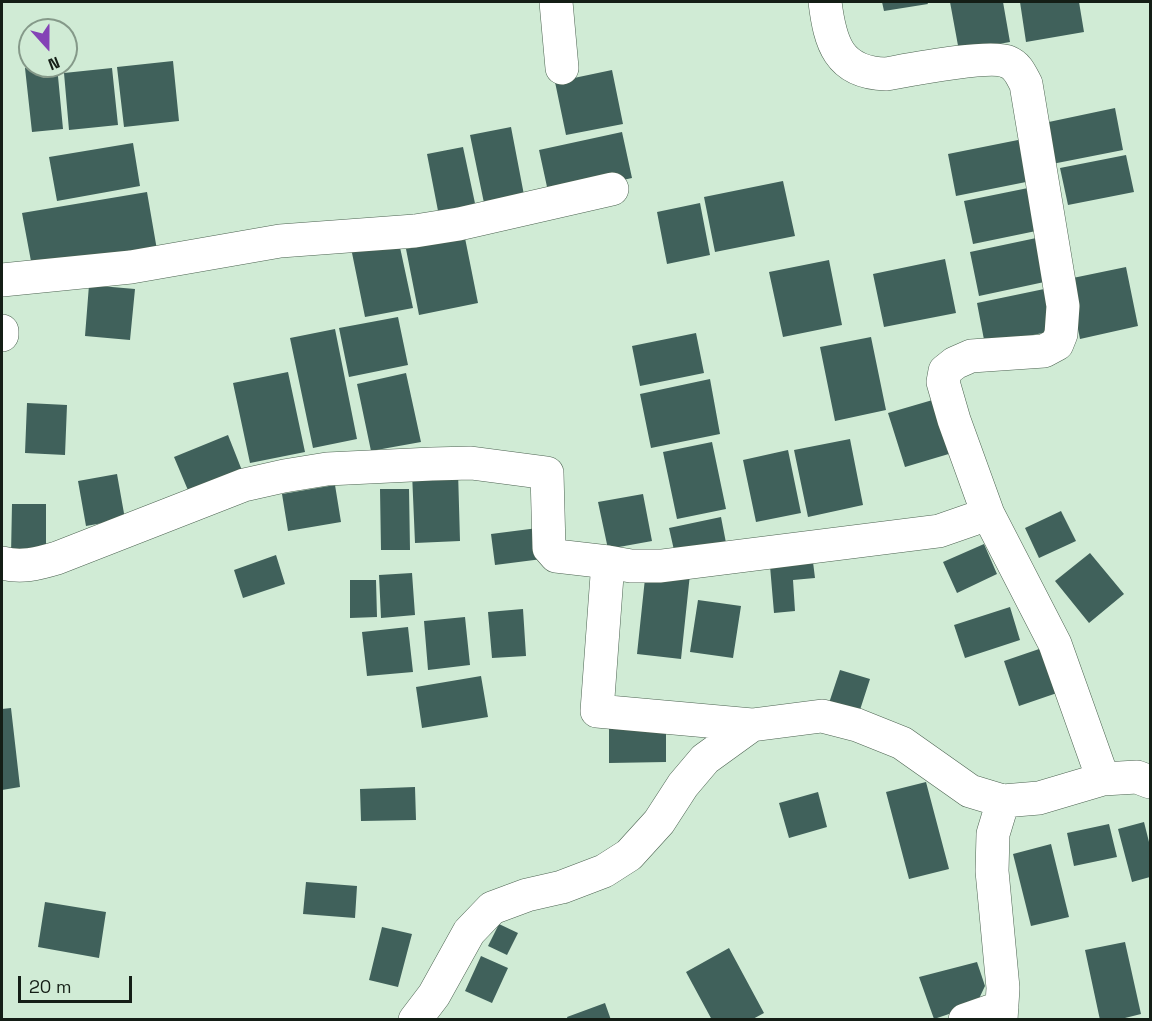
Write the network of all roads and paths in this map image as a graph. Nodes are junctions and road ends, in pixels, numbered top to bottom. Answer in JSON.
{"nodes":[{"id":1,"x":556,"y":2,"type":"edge"},
{"id":2,"x":825,"y":2,"type":"edge"},
{"id":3,"x":562,"y":68,"type":"dead end"},
{"id":4,"x":612,"y":189,"type":"dead end"},
{"id":5,"x":2,"y":280,"type":"edge"},
{"id":6,"x":988,"y":514,"type":"junction"},
{"id":7,"x":2,"y":562,"type":"edge"},
{"id":8,"x":608,"y":562,"type":"junction"},
{"id":9,"x":752,"y":725,"type":"junction"},
{"id":10,"x":1146,"y":777,"type":"edge"},
{"id":11,"x":1103,"y":779,"type":"junction"},
{"id":12,"x":1003,"y":801,"type":"junction"},
{"id":13,"x":1001,"y":1013,"type":"edge"},
{"id":14,"x":415,"y":1020,"type":"edge"},
{"id":15,"x":965,"y":1020,"type":"edge"}],
"edges":[{"from":1,"to":3,"type":"street"},
{"from":2,"to":6,"type":"street"},
{"from":4,"to":5,"type":"street"},
{"from":6,"to":8,"type":"street"},
{"from":6,"to":11,"type":"street"},
{"from":7,"to":8,"type":"street"},
{"from":8,"to":9,"type":"street"},
{"from":9,"to":12,"type":"street"},
{"from":9,"to":14,"type":"street"},
{"from":10,"to":11,"type":"street"},
{"from":11,"to":12,"type":"street"},
{"from":12,"to":13,"type":"street"},
{"from":13,"to":15,"type":"street"}]}
